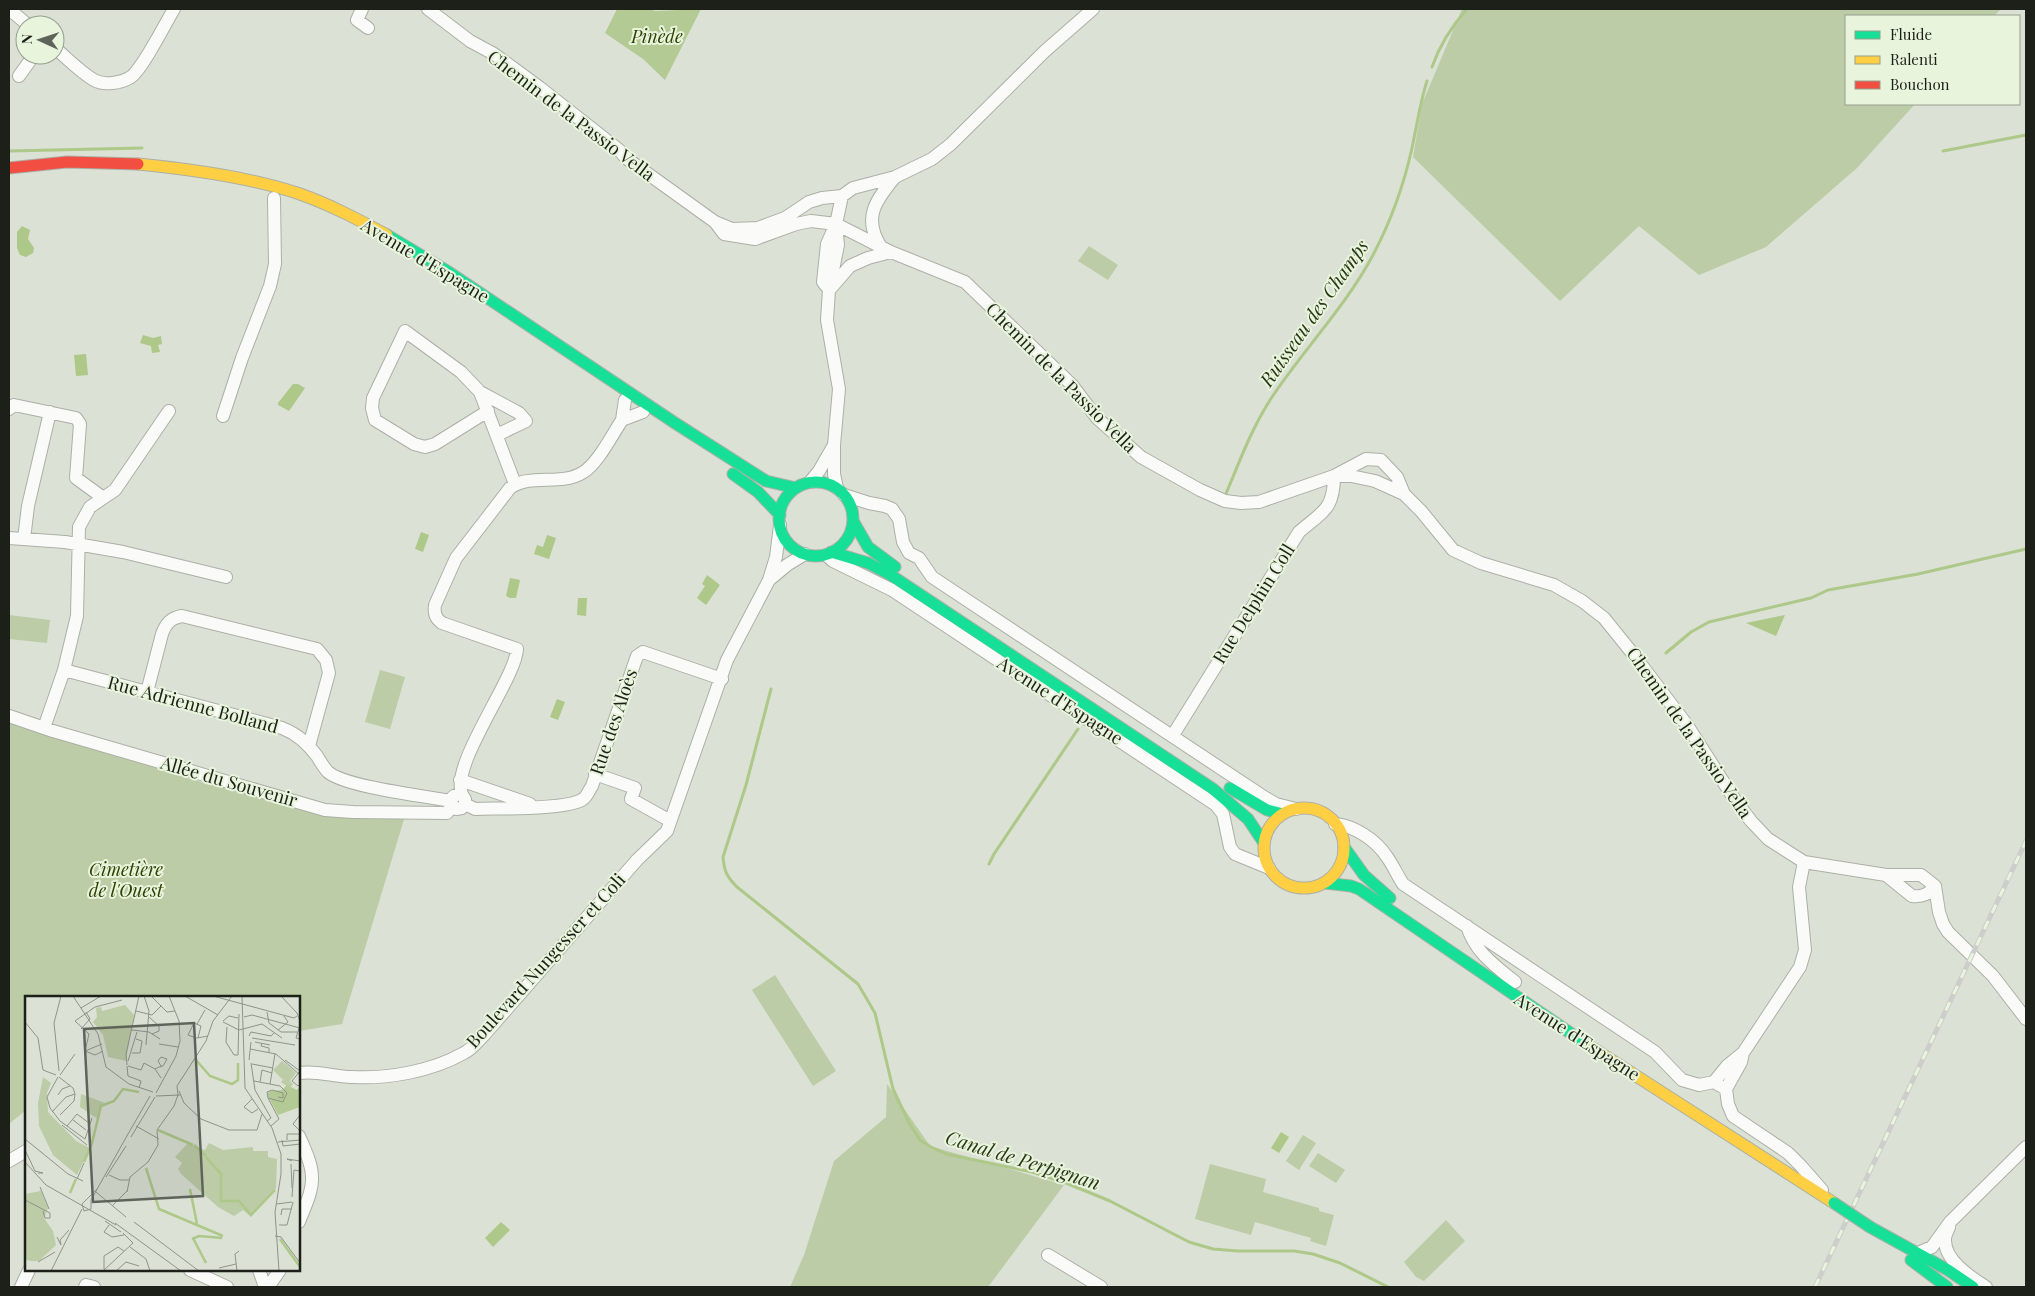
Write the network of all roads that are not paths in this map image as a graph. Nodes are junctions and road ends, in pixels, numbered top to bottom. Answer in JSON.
{"nodes":[{"id":1,"x":174,"y":9,"type":"edge"},
{"id":2,"x":362,"y":9,"type":"edge"},
{"id":3,"x":428,"y":9,"type":"edge"},
{"id":4,"x":1093,"y":9,"type":"edge"},
{"id":5,"x":368,"y":28,"type":"dead end"},
{"id":6,"x":65,"y":56,"type":"edge"},
{"id":7,"x":26,"y":65,"type":"edge"},
{"id":8,"x":18,"y":76,"type":"dead end"},
{"id":9,"x":9,"y":168,"type":"edge"},
{"id":10,"x":9,"y":175,"type":"edge"},
{"id":11,"x":896,"y":177,"type":"junction"},
{"id":12,"x":842,"y":196,"type":"junction"},
{"id":13,"x":274,"y":198,"type":"junction"},
{"id":14,"x":715,"y":222,"type":"junction"},
{"id":15,"x":836,"y":224,"type":"junction"},
{"id":16,"x":886,"y":250,"type":"junction"},
{"id":17,"x":829,"y":290,"type":"junction"},
{"id":18,"x":480,"y":392,"type":"junction"},
{"id":19,"x":625,"y":400,"type":"junction"},
{"id":20,"x":9,"y":409,"type":"edge"},
{"id":21,"x":169,"y":411,"type":"dead end"},
{"id":22,"x":50,"y":412,"type":"junction"},
{"id":23,"x":488,"y":412,"type":"junction"},
{"id":24,"x":643,"y":412,"type":"junction"},
{"id":25,"x":223,"y":416,"type":"dead end"},
{"id":26,"x":622,"y":420,"type":"junction"},
{"id":27,"x":498,"y":435,"type":"junction"},
{"id":28,"x":834,"y":444,"type":"junction"},
{"id":29,"x":1334,"y":476,"type":"junction"},
{"id":30,"x":810,"y":482,"type":"junction"},
{"id":31,"x":515,"y":484,"type":"junction"},
{"id":32,"x":796,"y":488,"type":"junction"},
{"id":33,"x":841,"y":491,"type":"junction"},
{"id":34,"x":1404,"y":494,"type":"junction"},
{"id":35,"x":102,"y":497,"type":"junction"},
{"id":36,"x":869,"y":503,"type":"junction"},
{"id":37,"x":853,"y":519,"type":"junction"},
{"id":38,"x":780,"y":520,"type":"junction"},
{"id":39,"x":9,"y":538,"type":"edge"},
{"id":40,"x":24,"y":539,"type":"junction"},
{"id":41,"x":80,"y":546,"type":"junction"},
{"id":42,"x":828,"y":553,"type":"junction"},
{"id":43,"x":805,"y":554,"type":"junction"},
{"id":44,"x":226,"y":577,"type":"dead end"},
{"id":45,"x":770,"y":580,"type":"junction"},
{"id":46,"x":64,"y":670,"type":"junction"},
{"id":47,"x":722,"y":679,"type":"junction"},
{"id":48,"x":147,"y":692,"type":"junction"},
{"id":49,"x":9,"y":716,"type":"edge"},
{"id":50,"x":44,"y":728,"type":"junction"},
{"id":51,"x":1173,"y":735,"type":"junction"},
{"id":52,"x":309,"y":746,"type":"junction"},
{"id":53,"x":595,"y":774,"type":"junction"},
{"id":54,"x":460,"y":780,"type":"junction"},
{"id":55,"x":457,"y":801,"type":"junction"},
{"id":56,"x":678,"y":802,"type":"junction"},
{"id":57,"x":537,"y":806,"type":"junction"},
{"id":58,"x":1296,"y":809,"type":"junction"},
{"id":59,"x":1283,"y":814,"type":"junction"},
{"id":60,"x":665,"y":818,"type":"junction"},
{"id":61,"x":1335,"y":824,"type":"junction"},
{"id":62,"x":1264,"y":843,"type":"junction"},
{"id":63,"x":1343,"y":844,"type":"junction"},
{"id":64,"x":1376,"y":845,"type":"junction"},
{"id":65,"x":642,"y":854,"type":"junction"},
{"id":66,"x":1804,"y":862,"type":"junction"},
{"id":67,"x":1269,"y":868,"type":"junction"},
{"id":68,"x":1886,"y":874,"type":"junction"},
{"id":69,"x":1325,"y":883,"type":"junction"},
{"id":70,"x":1935,"y":886,"type":"junction"},
{"id":71,"x":1467,"y":926,"type":"junction"},
{"id":72,"x":1515,"y":982,"type":"junction"},
{"id":73,"x":2026,"y":1019,"type":"edge"},
{"id":74,"x":1742,"y":1053,"type":"junction"},
{"id":75,"x":300,"y":1073,"type":"edge"},
{"id":76,"x":1714,"y":1082,"type":"junction"},
{"id":77,"x":1726,"y":1089,"type":"junction"},
{"id":78,"x":300,"y":1139,"type":"edge"},
{"id":79,"x":2026,"y":1147,"type":"edge"},
{"id":80,"x":25,"y":1151,"type":"edge"},
{"id":81,"x":9,"y":1161,"type":"edge"},
{"id":82,"x":1828,"y":1197,"type":"junction"},
{"id":83,"x":300,"y":1219,"type":"edge"},
{"id":84,"x":1950,"y":1222,"type":"junction"},
{"id":85,"x":1876,"y":1230,"type":"junction"},
{"id":86,"x":1918,"y":1253,"type":"junction"},
{"id":87,"x":1048,"y":1255,"type":"dead end"},
{"id":88,"x":29,"y":1271,"type":"edge"},
{"id":89,"x":192,"y":1271,"type":"edge"},
{"id":90,"x":259,"y":1271,"type":"edge"},
{"id":91,"x":279,"y":1271,"type":"edge"},
{"id":92,"x":21,"y":1287,"type":"edge"},
{"id":93,"x":85,"y":1287,"type":"edge"},
{"id":94,"x":94,"y":1287,"type":"edge"},
{"id":95,"x":227,"y":1287,"type":"edge"},
{"id":96,"x":267,"y":1287,"type":"edge"},
{"id":97,"x":1101,"y":1287,"type":"edge"},
{"id":98,"x":1947,"y":1287,"type":"edge"},
{"id":99,"x":1973,"y":1287,"type":"edge"},
{"id":100,"x":1986,"y":1287,"type":"edge"}],
"edges":[{"from":1,"to":6,"type":"street"},
{"from":2,"to":5,"type":"street"},
{"from":3,"to":14,"type":"street","name":"Chemin de la Passio Vella"},
{"from":4,"to":11,"type":"street","name":"Chemin de la Passio Vella"},
{"from":7,"to":8,"type":"street"},
{"from":9,"to":32,"type":"main road","name":"Avenue d'Espagne"},
{"from":10,"to":13,"type":"main road","name":"Avenue d'Espagne"},
{"from":11,"to":12,"type":"street","name":"Chemin de la Passio Vella"},
{"from":11,"to":16,"type":"street"},
{"from":12,"to":14,"type":"street","name":"Chemin de la Passio Vella"},
{"from":12,"to":15,"type":"street"},
{"from":13,"to":19,"type":"main road","name":"Avenue d'Espagne"},
{"from":13,"to":25,"type":"street"},
{"from":14,"to":15,"type":"street","name":"Chemin de la Passio Vella"},
{"from":15,"to":16,"type":"street","name":"Chemin de la Passio Vella"},
{"from":15,"to":17,"type":"street"},
{"from":16,"to":17,"type":"street"},
{"from":16,"to":29,"type":"street","name":"Chemin de la Passio Vella"},
{"from":17,"to":28,"type":"street"},
{"from":18,"to":23,"type":"street"},
{"from":18,"to":23,"type":"street"},
{"from":18,"to":27,"type":"street"},
{"from":19,"to":24,"type":"main road","name":"Avenue d'Espagne"},
{"from":19,"to":26,"type":"street"},
{"from":20,"to":22,"type":"street"},
{"from":21,"to":35,"type":"street"},
{"from":22,"to":35,"type":"street"},
{"from":22,"to":40,"type":"street"},
{"from":23,"to":27,"type":"street"},
{"from":24,"to":26,"type":"street"},
{"from":24,"to":38,"type":"main road","name":"Avenue d'Espagne"},
{"from":26,"to":31,"type":"street"},
{"from":27,"to":31,"type":"street"},
{"from":28,"to":30,"type":"street"},
{"from":28,"to":33,"type":"street"},
{"from":29,"to":34,"type":"street","name":"Chemin de la Passio Vella"},
{"from":29,"to":34,"type":"street"},
{"from":29,"to":51,"type":"street","name":"Rue Delphin Coll"},
{"from":30,"to":32,"type":"main road"},
{"from":30,"to":33,"type":"main road"},
{"from":31,"to":54,"type":"street"},
{"from":32,"to":38,"type":"main road"},
{"from":33,"to":36,"type":"street","name":"Avenue d'Espagne"},
{"from":33,"to":37,"type":"main road"},
{"from":34,"to":66,"type":"street","name":"Chemin de la Passio Vella"},
{"from":35,"to":41,"type":"street"},
{"from":36,"to":37,"type":"street"},
{"from":36,"to":51,"type":"street","name":"Avenue d'Espagne"},
{"from":37,"to":42,"type":"main road"},
{"from":37,"to":59,"type":"main road","name":"Avenue d'Espagne"},
{"from":38,"to":43,"type":"main road"},
{"from":38,"to":45,"type":"street","name":"Boulevard Nungesser et Coli"},
{"from":39,"to":40,"type":"street"},
{"from":40,"to":41,"type":"street"},
{"from":41,"to":44,"type":"street"},
{"from":41,"to":46,"type":"street"},
{"from":42,"to":43,"type":"main road"},
{"from":42,"to":62,"type":"main road","name":"Avenue d'Espagne"},
{"from":42,"to":67,"type":"street","name":"Avenue d'Espagne"},
{"from":43,"to":45,"type":"street","name":"Boulevard Nungesser et Coli"},
{"from":45,"to":47,"type":"street","name":"Boulevard Nungesser et Coli"},
{"from":46,"to":48,"type":"street","name":"Rue Adrienne Bolland"},
{"from":46,"to":50,"type":"street"},
{"from":47,"to":53,"type":"street","name":"Rue des Aloès"},
{"from":47,"to":56,"type":"street","name":"Boulevard Nungesser et Coli"},
{"from":48,"to":52,"type":"street","name":"Rue Adrienne Bolland"},
{"from":48,"to":52,"type":"street"},
{"from":49,"to":50,"type":"street","name":"Allée du Souvenir"},
{"from":50,"to":55,"type":"street","name":"Allée du Souvenir"},
{"from":51,"to":58,"type":"street","name":"Avenue d'Espagne"},
{"from":52,"to":55,"type":"street","name":"Rue Adrienne Bolland"},
{"from":53,"to":57,"type":"street","name":"Rue des Aloès"},
{"from":53,"to":60,"type":"street"},
{"from":54,"to":55,"type":"street"},
{"from":54,"to":57,"type":"street","name":"Rue des Aloès"},
{"from":55,"to":57,"type":"street","name":"Rue des Aloès"},
{"from":56,"to":60,"type":"street","name":"Boulevard Nungesser et Coli"},
{"from":56,"to":65,"type":"street","name":"Boulevard Nungesser et Coli"},
{"from":58,"to":59,"type":"main road"},
{"from":58,"to":61,"type":"main road"},
{"from":59,"to":62,"type":"main road"},
{"from":60,"to":65,"type":"street","name":"Boulevard Nungesser et Coli"},
{"from":61,"to":63,"type":"main road"},
{"from":61,"to":64,"type":"street","name":"Avenue d'Espagne"},
{"from":62,"to":67,"type":"main road"},
{"from":63,"to":64,"type":"street"},
{"from":63,"to":69,"type":"main road"},
{"from":63,"to":72,"type":"main road","name":"Avenue d'Espagne"},
{"from":64,"to":71,"type":"street","name":"Avenue d'Espagne"},
{"from":65,"to":75,"type":"street","name":"Boulevard Nungesser et Coli"},
{"from":66,"to":68,"type":"street","name":"Chemin de la Passio Vella"},
{"from":66,"to":74,"type":"street"},
{"from":67,"to":69,"type":"main road"},
{"from":68,"to":70,"type":"street","name":"Chemin de la Passio Vella"},
{"from":68,"to":70,"type":"street"},
{"from":69,"to":82,"type":"main road","name":"Avenue d'Espagne"},
{"from":70,"to":73,"type":"street"},
{"from":71,"to":72,"type":"street"},
{"from":71,"to":76,"type":"street","name":"Avenue d'Espagne"},
{"from":72,"to":82,"type":"main road","name":"Avenue d'Espagne"},
{"from":74,"to":76,"type":"street"},
{"from":74,"to":77,"type":"street"},
{"from":76,"to":77,"type":"street","name":"Avenue d'Espagne"},
{"from":77,"to":82,"type":"street","name":"Avenue d'Espagne"},
{"from":78,"to":83,"type":"street"},
{"from":79,"to":84,"type":"street"},
{"from":80,"to":81,"type":"street"},
{"from":82,"to":85,"type":"main road","name":"Avenue d'Espagne","bridge":true},
{"from":84,"to":86,"type":"street"},
{"from":84,"to":100,"type":"street"},
{"from":85,"to":86,"type":"main road","name":"Avenue d'Espagne"},
{"from":85,"to":98,"type":"main road","name":"Avenue d'Espagne"},
{"from":86,"to":99,"type":"main road","name":"Avenue d'Espagne"},
{"from":87,"to":97,"type":"street"},
{"from":88,"to":92,"type":"street"},
{"from":89,"to":95,"type":"street"},
{"from":90,"to":96,"type":"street"},
{"from":91,"to":96,"type":"street"},
{"from":93,"to":94,"type":"street"}]}
